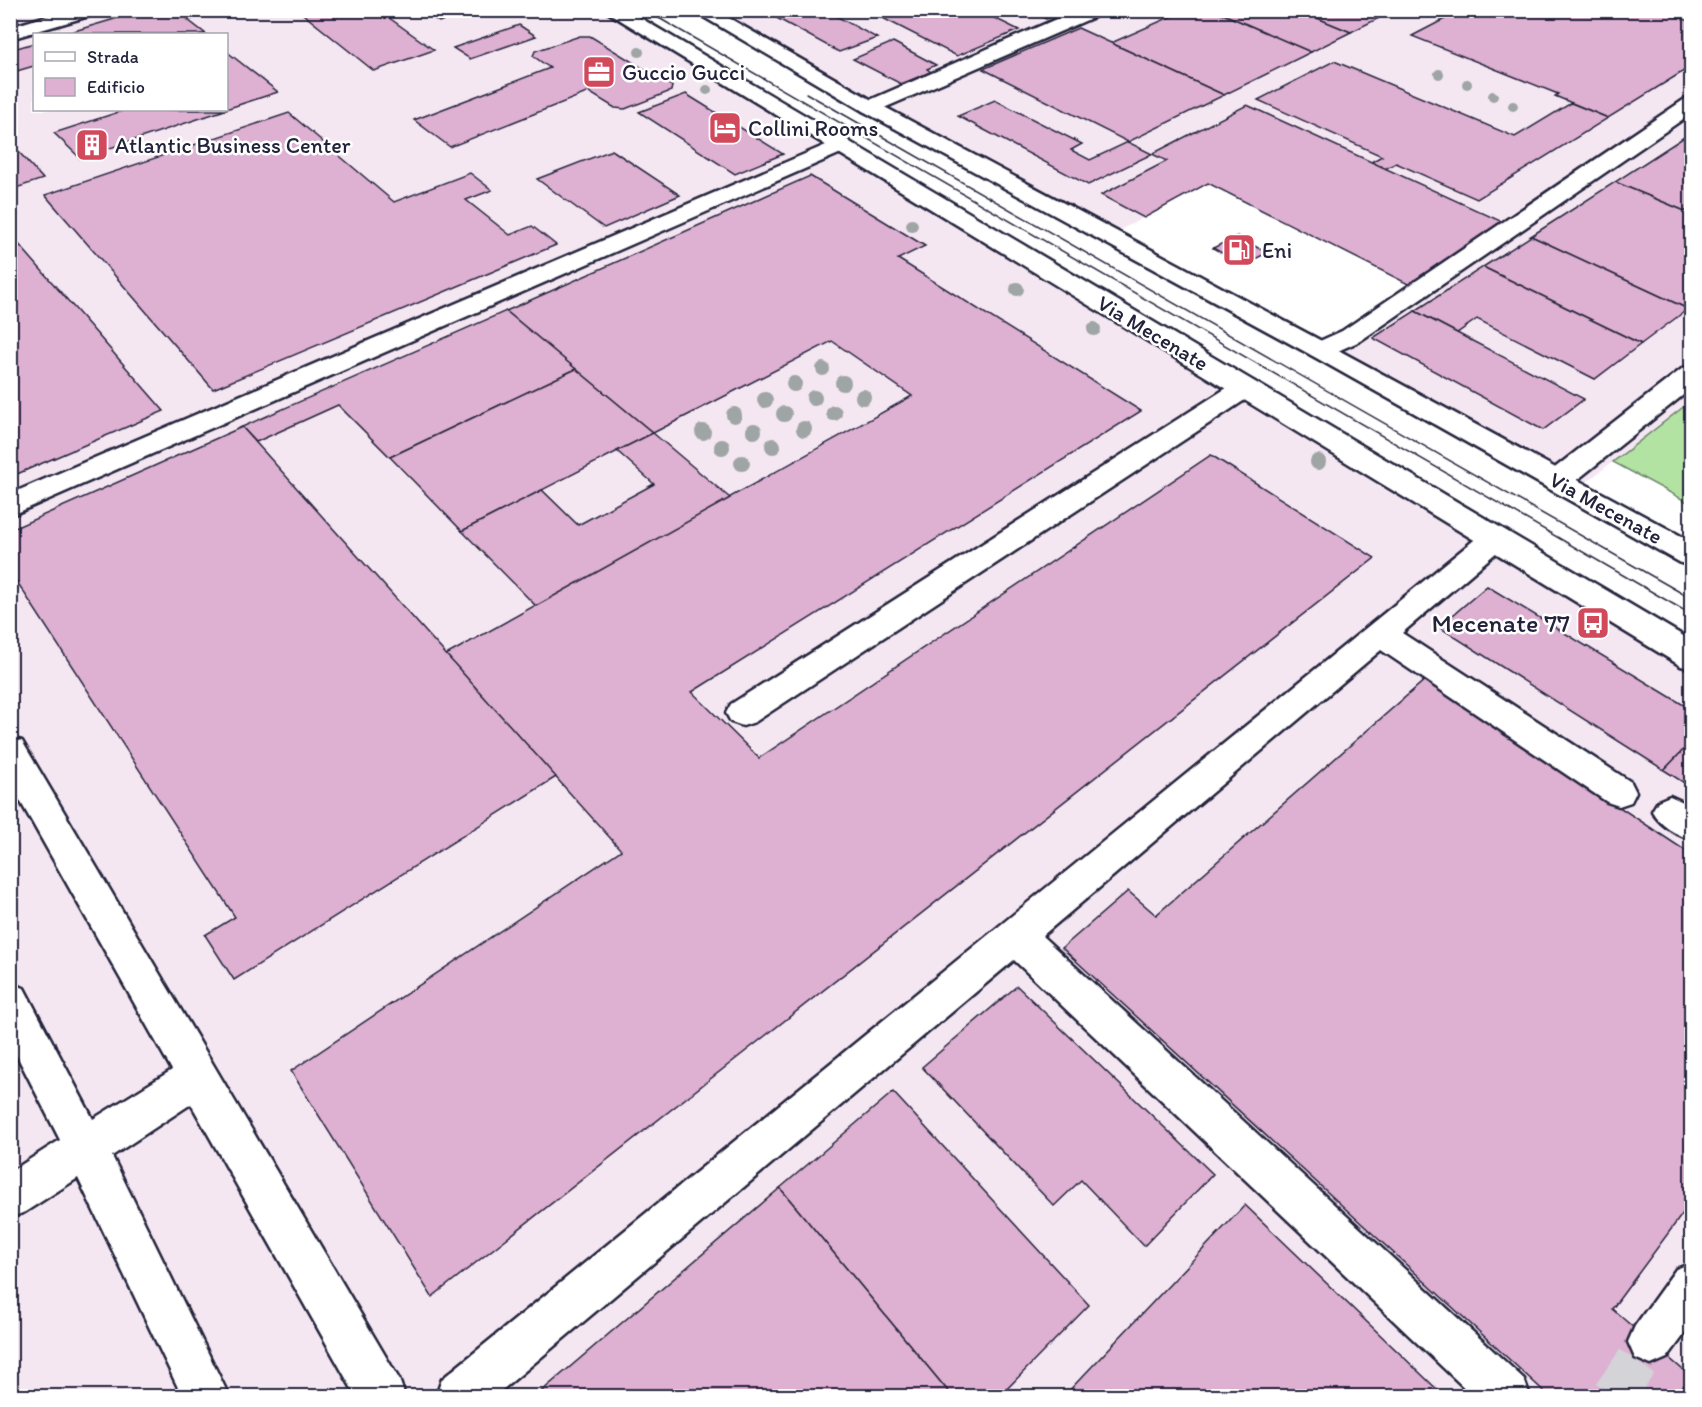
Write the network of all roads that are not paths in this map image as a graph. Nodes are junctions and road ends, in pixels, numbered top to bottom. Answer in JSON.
{"nodes":[{"id":1,"x":89,"y":10,"type":"edge"},
{"id":2,"x":613,"y":10,"type":"edge"},
{"id":3,"x":701,"y":10,"type":"edge"},
{"id":4,"x":1094,"y":10,"type":"edge"},
{"id":5,"x":10,"y":33,"type":"edge"},
{"id":6,"x":1692,"y":102,"type":"edge"},
{"id":7,"x":870,"y":107,"type":"junction"},
{"id":8,"x":840,"y":145,"type":"junction"},
{"id":9,"x":1320,"y":350,"type":"junction"},
{"id":10,"x":1692,"y":374,"type":"edge"},
{"id":11,"x":1245,"y":388,"type":"junction"},
{"id":12,"x":1557,"y":481,"type":"junction"},
{"id":13,"x":10,"y":506,"type":"edge"},
{"id":14,"x":1494,"y":539,"type":"junction"},
{"id":15,"x":1692,"y":556,"type":"edge"},
{"id":16,"x":1380,"y":634,"type":"junction"},
{"id":17,"x":1692,"y":657,"type":"edge"},
{"id":18,"x":743,"y":713,"type":"dead end"},
{"id":19,"x":10,"y":751,"type":"edge"},
{"id":20,"x":1619,"y":792,"type":"dead end"},
{"id":21,"x":1015,"y":936,"type":"junction"},
{"id":22,"x":10,"y":1001,"type":"edge"},
{"id":23,"x":198,"y":1076,"type":"junction"},
{"id":24,"x":86,"y":1148,"type":"junction"},
{"id":25,"x":10,"y":1197,"type":"edge"},
{"id":26,"x":1692,"y":1285,"type":"edge"},
{"id":27,"x":1651,"y":1342,"type":"tunnel mouth"},
{"id":28,"x":206,"y":1396,"type":"edge"},
{"id":29,"x":382,"y":1396,"type":"edge"},
{"id":30,"x":459,"y":1396,"type":"edge"},
{"id":31,"x":1507,"y":1396,"type":"edge"}],
"edges":[{"from":1,"to":5,"type":"main road"},
{"from":2,"to":8,"type":"main road","name":"Via Mecenate"},
{"from":3,"to":7,"type":"main road","name":"Via Mecenate"},
{"from":4,"to":7,"type":"main road"},
{"from":6,"to":9,"type":"main road"},
{"from":7,"to":9,"type":"main road","name":"Via Mecenate"},
{"from":8,"to":11,"type":"main road","name":"Via Mecenate"},
{"from":8,"to":13,"type":"main road"},
{"from":9,"to":12,"type":"main road","name":"Via Mecenate"},
{"from":10,"to":12,"type":"main road"},
{"from":11,"to":14,"type":"main road","name":"Via Mecenate"},
{"from":11,"to":18,"type":"main road"},
{"from":12,"to":15,"type":"main road","name":"Via Mecenate"},
{"from":14,"to":16,"type":"main road"},
{"from":14,"to":17,"type":"main road","name":"Via Mecenate"},
{"from":16,"to":20,"type":"main road"},
{"from":16,"to":21,"type":"main road"},
{"from":19,"to":23,"type":"main road"},
{"from":21,"to":30,"type":"main road"},
{"from":21,"to":31,"type":"main road"},
{"from":22,"to":24,"type":"main road"},
{"from":23,"to":24,"type":"main road"},
{"from":23,"to":29,"type":"main road"},
{"from":24,"to":25,"type":"main road"},
{"from":24,"to":28,"type":"main road"},
{"from":26,"to":27,"type":"main road"}]}
